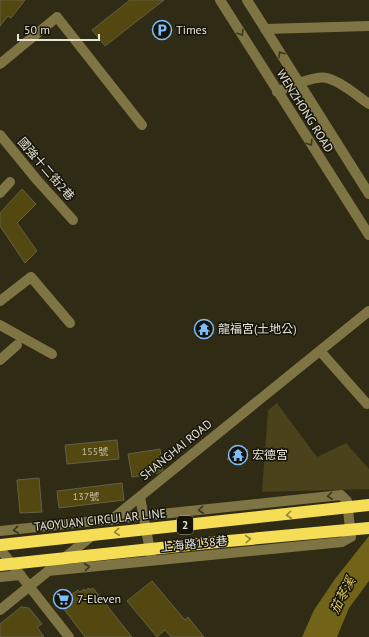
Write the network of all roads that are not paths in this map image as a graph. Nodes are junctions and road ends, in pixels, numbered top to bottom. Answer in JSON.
{"nodes":[{"id":1,"x":220,"y":0,"type":"edge"},
{"id":2,"x":246,"y":0,"type":"edge"},
{"id":3,"x":369,"y":26,"type":"edge"},
{"id":4,"x":265,"y":29,"type":"junction"},
{"id":5,"x":0,"y":64,"type":"edge"},
{"id":6,"x":298,"y":82,"type":"junction"},
{"id":7,"x":277,"y":92,"type":"junction"},
{"id":8,"x":369,"y":104,"type":"edge"},
{"id":9,"x":142,"y":125,"type":"dead end"},
{"id":10,"x":0,"y":135,"type":"edge"},
{"id":11,"x":10,"y":182,"type":"dead end"},
{"id":12,"x":0,"y":193,"type":"edge"},
{"id":13,"x":369,"y":194,"type":"edge"},
{"id":14,"x":74,"y":220,"type":"dead end"},
{"id":15,"x":369,"y":235,"type":"edge"},
{"id":16,"x":0,"y":301,"type":"edge"},
{"id":17,"x":369,"y":311,"type":"edge"},
{"id":18,"x":70,"y":323,"type":"dead end"},
{"id":19,"x":0,"y":325,"type":"edge"},
{"id":20,"x":17,"y":345,"type":"dead end"},
{"id":21,"x":320,"y":350,"type":"junction"},
{"id":22,"x":52,"y":354,"type":"dead end"},
{"id":23,"x":0,"y":360,"type":"edge"},
{"id":24,"x":367,"y":404,"type":"dead end"},
{"id":25,"x":140,"y":497,"type":"junction"},
{"id":26,"x":369,"y":505,"type":"edge"},
{"id":27,"x":144,"y":516,"type":"junction"},
{"id":28,"x":112,"y":520,"type":"junction"},
{"id":29,"x":369,"y":528,"type":"edge"},
{"id":30,"x":0,"y":531,"type":"edge"},
{"id":31,"x":0,"y":545,"type":"edge"},
{"id":32,"x":0,"y":548,"type":"edge"},
{"id":33,"x":152,"y":561,"type":"junction"},
{"id":34,"x":0,"y":565,"type":"edge"},
{"id":35,"x":48,"y":571,"type":"junction"},
{"id":36,"x":21,"y":575,"type":"junction"},
{"id":37,"x":0,"y":577,"type":"edge"},
{"id":38,"x":30,"y":586,"type":"junction"},
{"id":39,"x":0,"y":610,"type":"edge"},
{"id":40,"x":70,"y":637,"type":"edge"}],
"edges":[{"from":1,"to":7,"type":"street","name":"WENZHONG ROAD","one_way":true},
{"from":2,"to":4,"type":"street","name":"WENZHONG ROAD"},
{"from":3,"to":4,"type":"street"},
{"from":6,"to":4,"type":"street","name":"WENZHONG ROAD","one_way":true},
{"from":5,"to":9,"type":"street"},
{"from":6,"to":7,"type":"street"},
{"from":6,"to":8,"type":"street"},
{"from":6,"to":13,"type":"street","name":"WENZHONG ROAD"},
{"from":7,"to":15,"type":"street","name":"WENZHONG ROAD","one_way":true},
{"from":10,"to":14,"type":"street","name":"國強十二街2巷"},
{"from":11,"to":12,"type":"street"},
{"from":16,"to":18,"type":"street"},
{"from":17,"to":21,"type":"street","name":"SHANGHAI ROAD"},
{"from":19,"to":22,"type":"street"},
{"from":20,"to":23,"type":"street"},
{"from":21,"to":24,"type":"street"},
{"from":21,"to":25,"type":"street","name":"SHANGHAI ROAD"},
{"from":25,"to":27,"type":"street"},
{"from":25,"to":28,"type":"street","name":"SHANGHAI ROAD"},
{"from":26,"to":31,"type":"highway","name":"TAOYUAN CIRCULAR LINE","number":"2","one_way":true,"bridge":true},
{"from":27,"to":28,"type":"street"},
{"from":27,"to":33,"type":"street"},
{"from":33,"to":27,"type":"street","name":"上海路138巷","one_way":true},
{"from":28,"to":30,"type":"street","one_way":true},
{"from":28,"to":35,"type":"street","name":"SHANGHAI ROAD"},
{"from":34,"to":29,"type":"highway","number":"2","one_way":true,"bridge":true},
{"from":32,"to":36,"type":"street"},
{"from":35,"to":33,"type":"street","name":"上海路138巷","one_way":true},
{"from":35,"to":38,"type":"street","name":"SHANGHAI ROAD"},
{"from":36,"to":37,"type":"street"},
{"from":36,"to":38,"type":"street"},
{"from":38,"to":39,"type":"street","name":"SHANGHAI ROAD"},
{"from":38,"to":40,"type":"street"}]}
